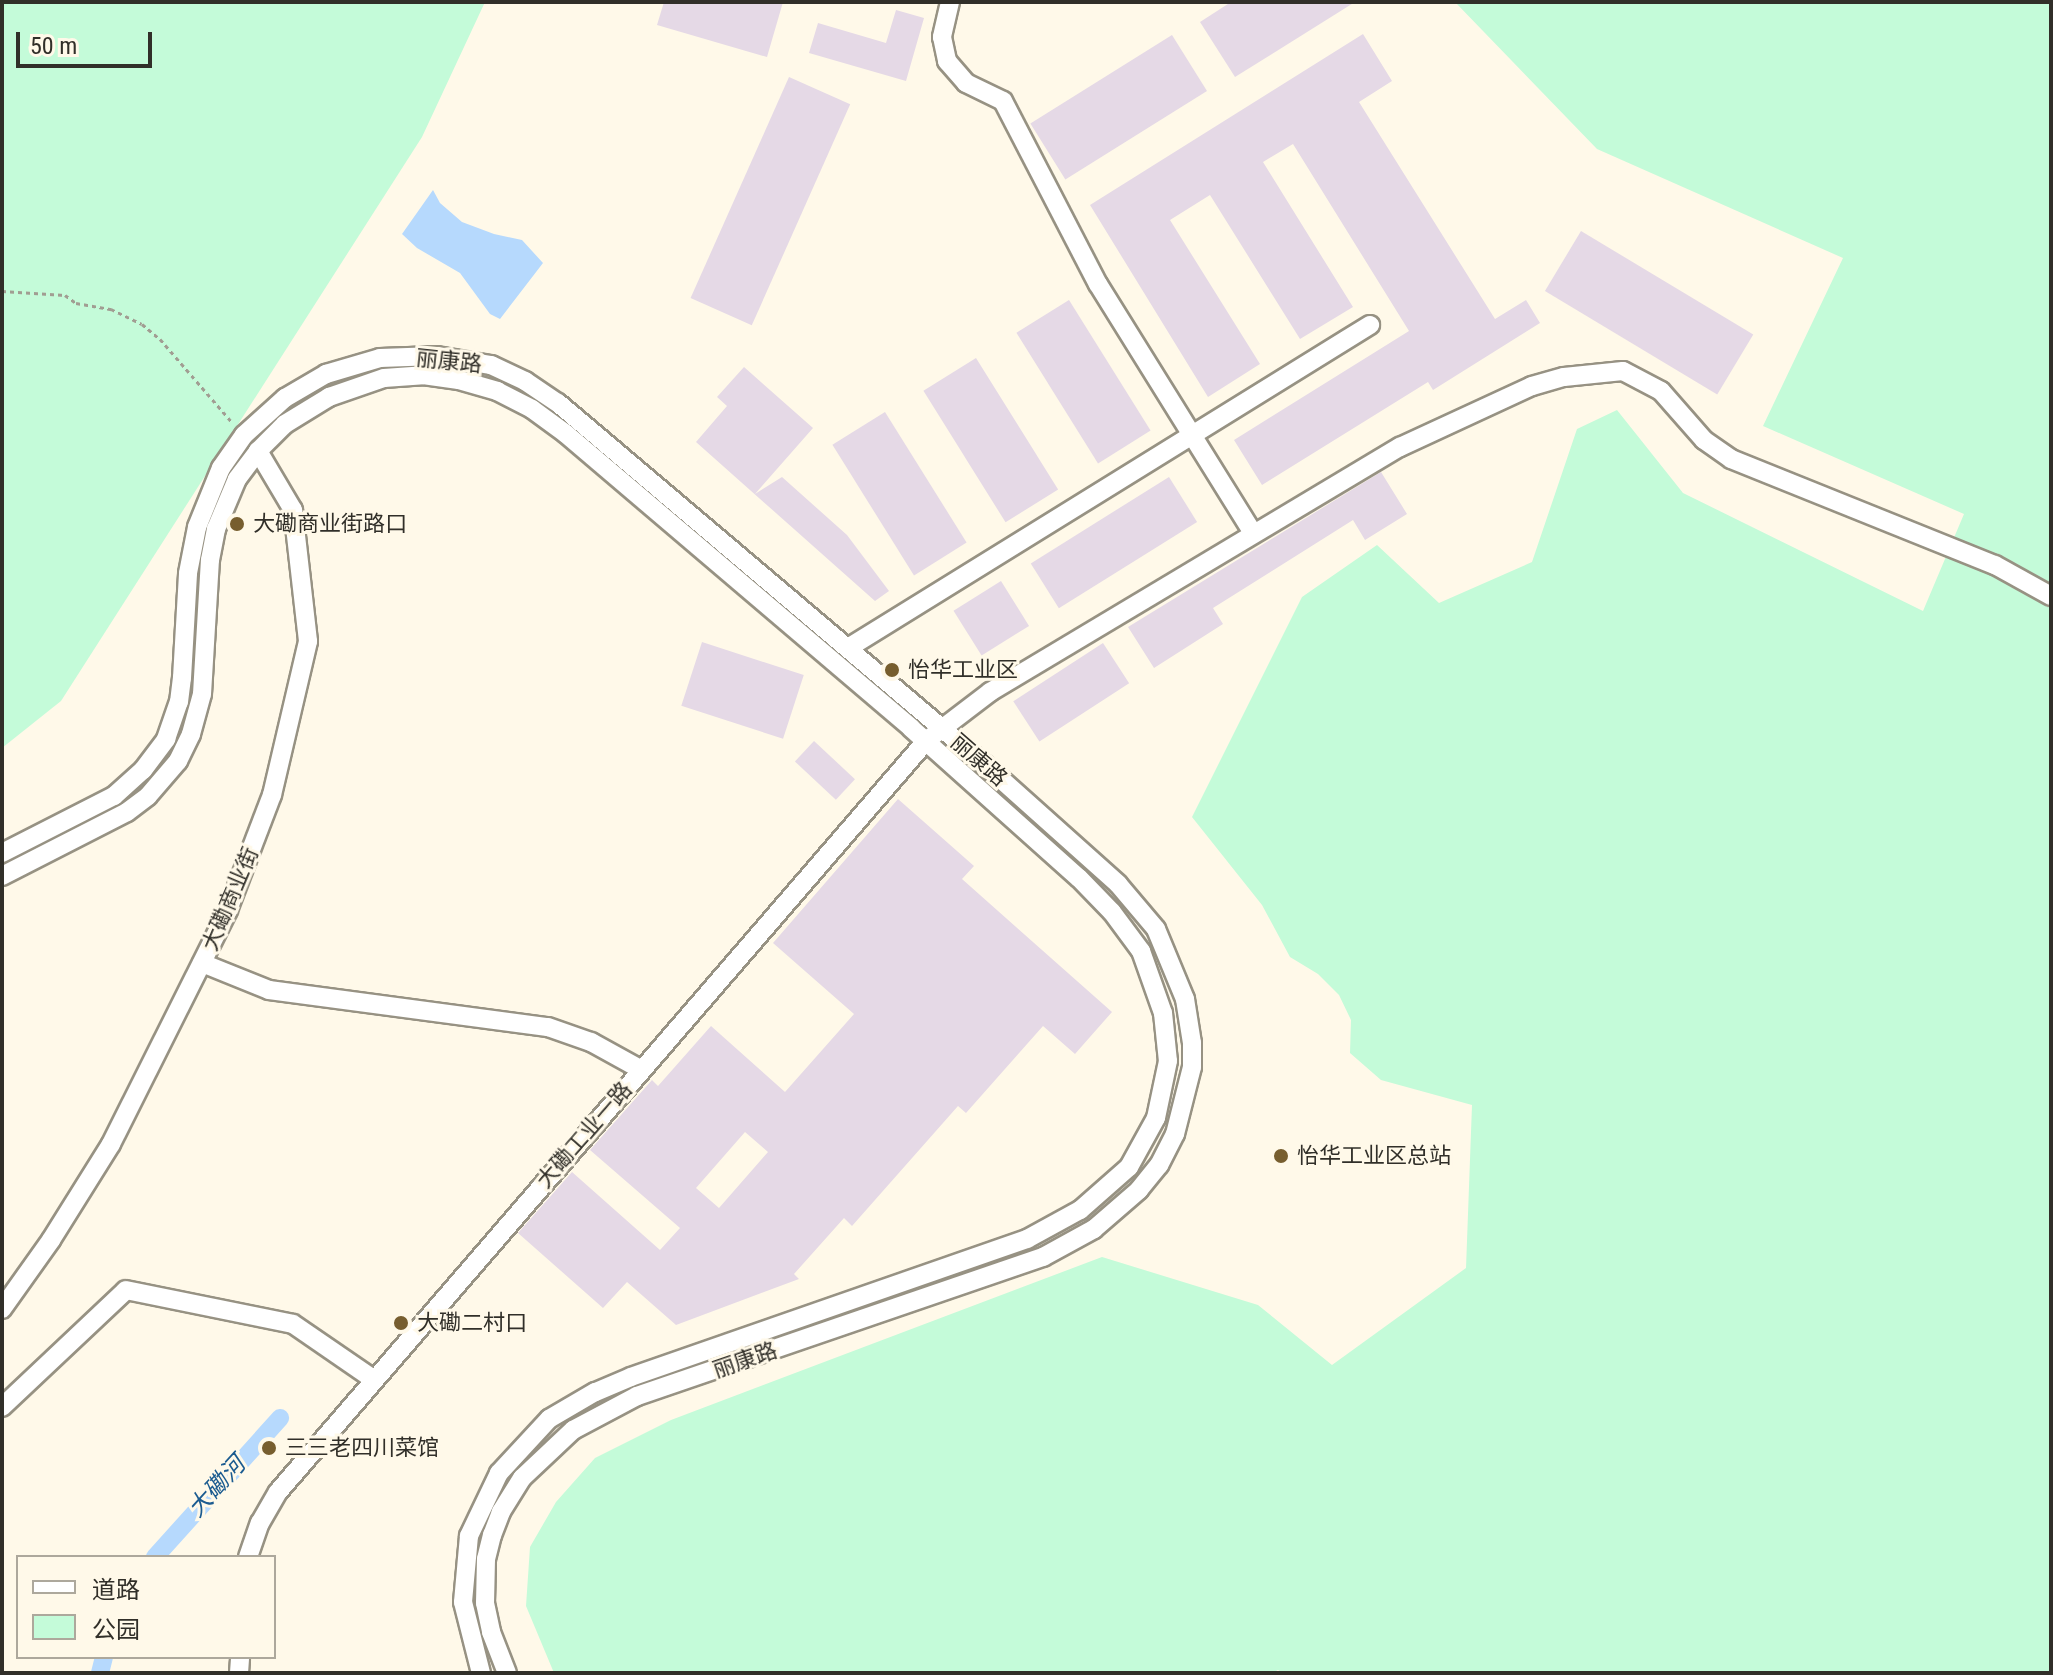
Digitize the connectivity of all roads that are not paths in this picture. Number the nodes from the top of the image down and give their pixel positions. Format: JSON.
{"nodes":[{"id":1,"x":950,"y":2,"type":"edge"},
{"id":2,"x":1370,"y":325,"type":"dead end"},
{"id":3,"x":1192,"y":435,"type":"junction"},
{"id":4,"x":258,"y":451,"type":"junction"},
{"id":5,"x":1253,"y":533,"type":"junction"},
{"id":6,"x":2051,"y":596,"type":"edge"},
{"id":7,"x":848,"y":648,"type":"junction"},
{"id":8,"x":942,"y":727,"type":"junction"},
{"id":9,"x":926,"y":741,"type":"junction"},
{"id":10,"x":2,"y":853,"type":"edge"},
{"id":11,"x":2,"y":876,"type":"edge"},
{"id":12,"x":202,"y":963,"type":"junction"},
{"id":13,"x":640,"y":1069,"type":"junction"},
{"id":14,"x":2,"y":1309,"type":"edge"},
{"id":15,"x":373,"y":1379,"type":"junction"},
{"id":16,"x":2,"y":1407,"type":"edge"},
{"id":17,"x":249,"y":1555,"type":"edge"},
{"id":18,"x":481,"y":1673,"type":"edge"},
{"id":19,"x":507,"y":1673,"type":"edge"}],
"edges":[{"from":1,"to":3,"type":"street"},
{"from":2,"to":3,"type":"street"},
{"from":3,"to":5,"type":"street"},
{"from":3,"to":7,"type":"street"},
{"from":4,"to":9,"type":"street","name":"丽康路"},
{"from":4,"to":11,"type":"street","name":"丽康路"},
{"from":4,"to":12,"type":"street","name":"大磡商业街"},
{"from":5,"to":6,"type":"street","name":"大磡工业一路"},
{"from":5,"to":8,"type":"street","name":"大磡工业一路"},
{"from":7,"to":8,"type":"street","name":"丽康路"},
{"from":7,"to":10,"type":"street","name":"丽康路"},
{"from":8,"to":9,"type":"street","name":"大磡工业一路"},
{"from":8,"to":19,"type":"street","name":"丽康路"},
{"from":9,"to":13,"type":"street","name":"大磡工业一路"},
{"from":9,"to":18,"type":"street","name":"丽康路"},
{"from":12,"to":13,"type":"street"},
{"from":12,"to":14,"type":"street","name":"大磡商业街"},
{"from":13,"to":15,"type":"street","name":"大磡工业一路"},
{"from":15,"to":16,"type":"street"},
{"from":15,"to":17,"type":"street","name":"大磡工业一路"}]}
